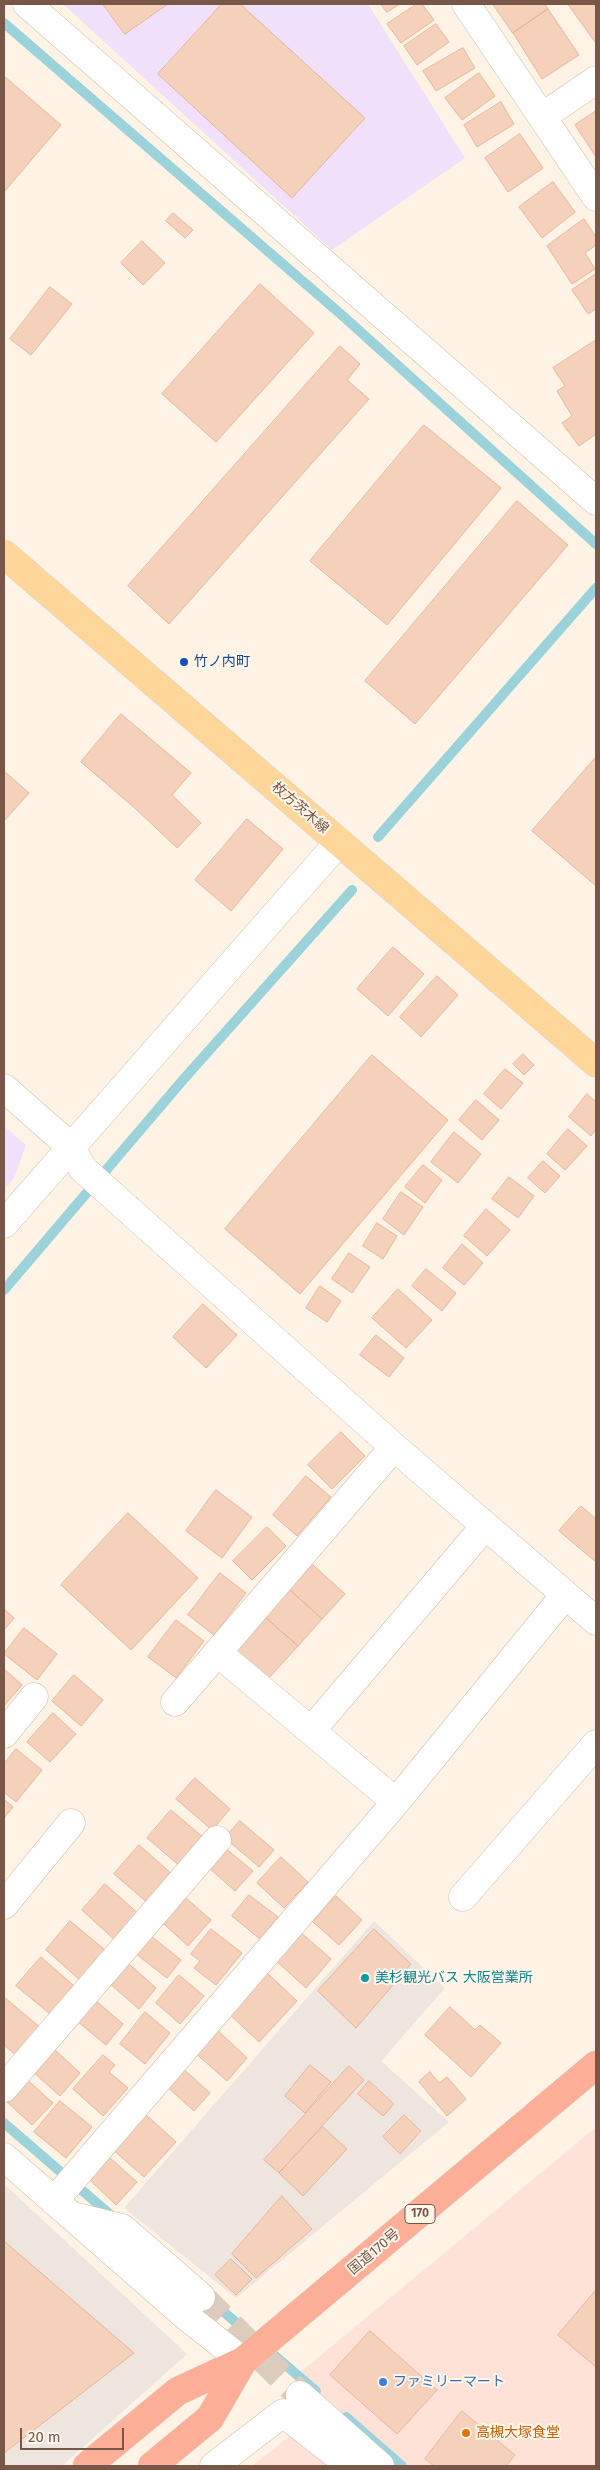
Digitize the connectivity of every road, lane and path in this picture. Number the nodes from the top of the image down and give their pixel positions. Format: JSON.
{"nodes":[{"id":1,"x":27,"y":4,"type":"edge"},
{"id":2,"x":466,"y":4,"type":"edge"},
{"id":3,"x":596,"y":80,"type":"edge"},
{"id":4,"x":542,"y":117,"type":"junction"},
{"id":5,"x":596,"y":196,"type":"edge"},
{"id":6,"x":596,"y":501,"type":"edge"},
{"id":7,"x":4,"y":554,"type":"edge"},
{"id":8,"x":339,"y":842,"type":"junction"},
{"id":9,"x":596,"y":1063,"type":"edge"},
{"id":10,"x":4,"y":1088,"type":"edge"},
{"id":11,"x":70,"y":1146,"type":"junction"},
{"id":12,"x":4,"y":1224,"type":"edge"},
{"id":13,"x":394,"y":1447,"type":"junction"},
{"id":14,"x":485,"y":1526,"type":"junction"},
{"id":15,"x":565,"y":1595,"type":"junction"},
{"id":16,"x":596,"y":1622,"type":"edge"},
{"id":17,"x":218,"y":1653,"type":"junction"},
{"id":18,"x":34,"y":1697,"type":"dead end"},
{"id":19,"x":176,"y":1702,"type":"dead end"},
{"id":20,"x":312,"y":1731,"type":"junction"},
{"id":21,"x":4,"y":1734,"type":"edge"},
{"id":22,"x":596,"y":1744,"type":"edge"},
{"id":23,"x":396,"y":1802,"type":"junction"},
{"id":24,"x":71,"y":1823,"type":"dead end"},
{"id":25,"x":217,"y":1840,"type":"dead end"},
{"id":26,"x":463,"y":1897,"type":"dead end"},
{"id":27,"x":4,"y":1904,"type":"edge"},
{"id":28,"x":596,"y":2065,"type":"edge"},
{"id":29,"x":4,"y":2088,"type":"edge"},
{"id":30,"x":4,"y":2157,"type":"edge"},
{"id":31,"x":63,"y":2208,"type":"junction"},
{"id":32,"x":201,"y":2297,"type":"tunnel mouth"},
{"id":33,"x":243,"y":2361,"type":"junction"},
{"id":34,"x":300,"y":2396,"type":"tunnel mouth"},
{"id":35,"x":88,"y":2466,"type":"edge"},
{"id":36,"x":152,"y":2466,"type":"edge"},
{"id":37,"x":214,"y":2466,"type":"edge"},
{"id":38,"x":351,"y":2466,"type":"edge"},
{"id":39,"x":380,"y":2466,"type":"edge"}],
"edges":[{"from":1,"to":6,"type":"street"},
{"from":2,"to":4,"type":"street"},
{"from":3,"to":4,"type":"street"},
{"from":4,"to":5,"type":"street"},
{"from":7,"to":8,"type":"main road","name":"枚方茨木線"},
{"from":8,"to":9,"type":"main road","name":"枚方茨木線"},
{"from":8,"to":11,"type":"street"},
{"from":10,"to":11,"type":"street"},
{"from":11,"to":12,"type":"street"},
{"from":11,"to":13,"type":"street"},
{"from":13,"to":14,"type":"street"},
{"from":13,"to":17,"type":"street"},
{"from":14,"to":15,"type":"street"},
{"from":14,"to":20,"type":"street"},
{"from":15,"to":16,"type":"street"},
{"from":15,"to":23,"type":"street"},
{"from":17,"to":19,"type":"street"},
{"from":17,"to":20,"type":"street"},
{"from":18,"to":21,"type":"street"},
{"from":20,"to":23,"type":"street"},
{"from":22,"to":26,"type":"street"},
{"from":23,"to":31,"type":"street"},
{"from":24,"to":27,"type":"street"},
{"from":25,"to":29,"type":"street"},
{"from":28,"to":33,"type":"highway","name":"国道170号","number":"170"},
{"from":30,"to":31,"type":"street"},
{"from":31,"to":32,"type":"street"},
{"from":31,"to":33,"type":"street"},
{"from":33,"to":35,"type":"highway","name":"国道170号","number":"170"},
{"from":33,"to":36,"type":"highway","name":"国道170号","number":"170"},
{"from":34,"to":39,"type":"street"},
{"from":37,"to":38,"type":"street"}]}
